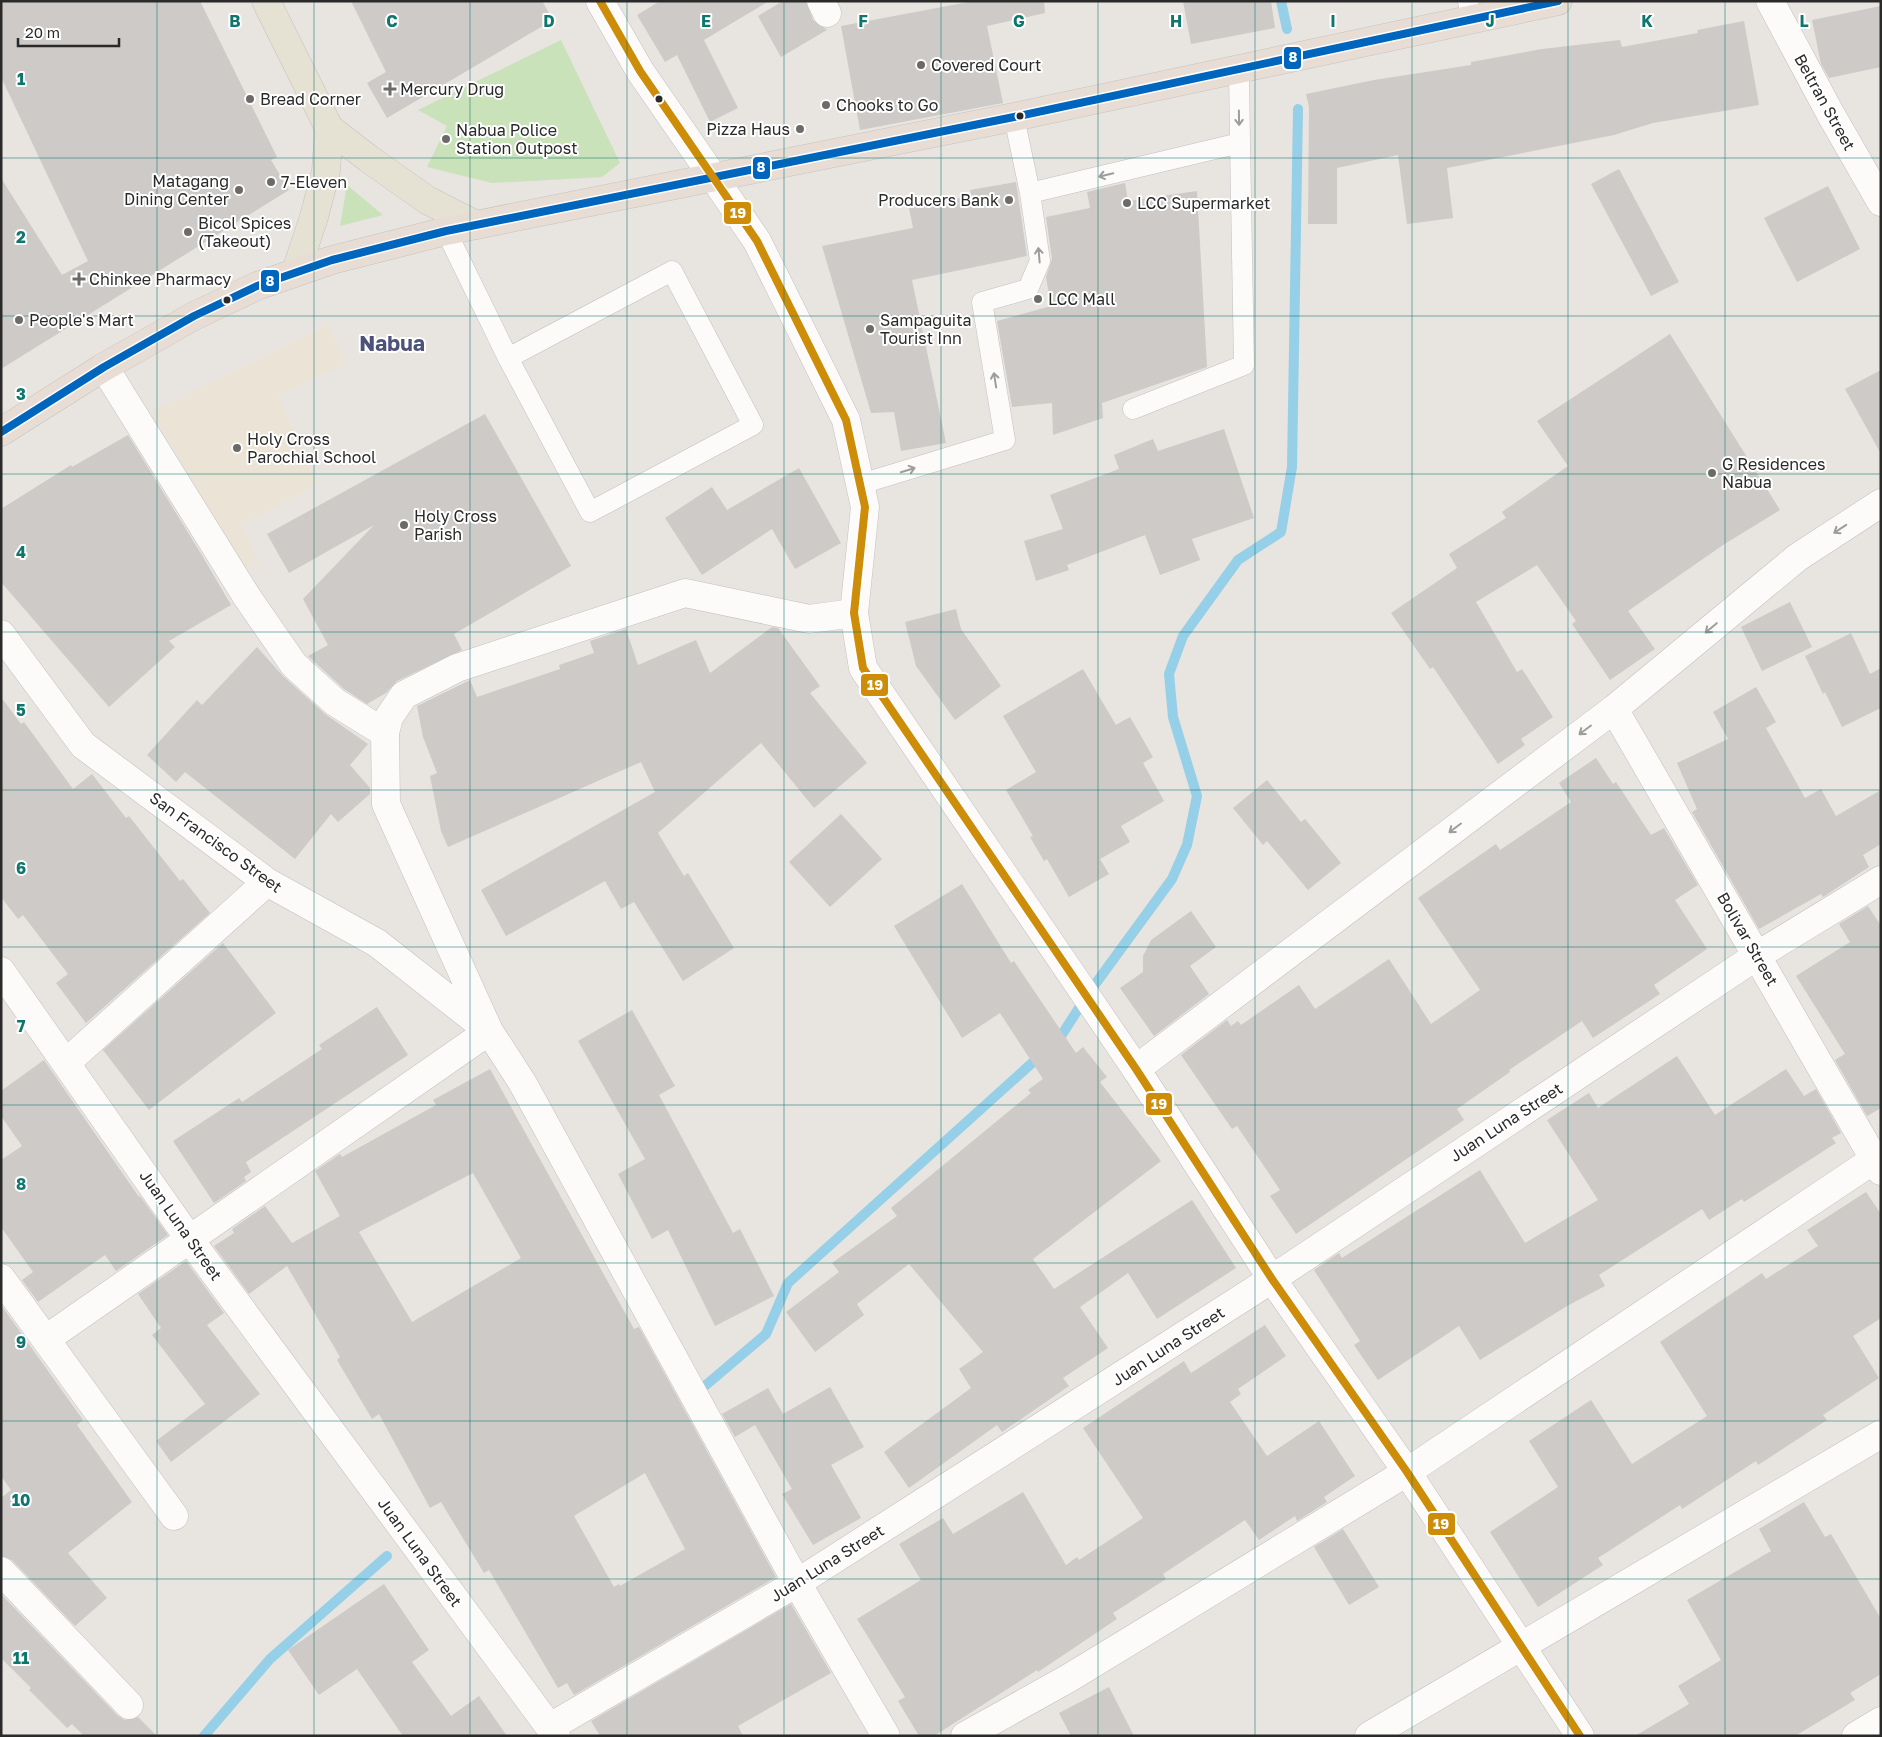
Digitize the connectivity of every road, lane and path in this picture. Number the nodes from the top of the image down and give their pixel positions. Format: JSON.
{"nodes":[{"id":1,"x":266,"y":1,"type":"edge"},
{"id":2,"x":600,"y":1,"type":"edge"},
{"id":3,"x":1558,"y":1,"type":"edge"},
{"id":4,"x":1770,"y":1,"type":"edge"},
{"id":5,"x":1470,"y":10,"type":"edge"},
{"id":6,"x":1239,"y":70,"type":"junction"},
{"id":7,"x":1014,"y":117,"type":"junction"},
{"id":8,"x":329,"y":128,"type":"junction"},
{"id":9,"x":1240,"y":143,"type":"junction"},
{"id":10,"x":714,"y":178,"type":"junction"},
{"id":11,"x":1030,"y":193,"type":"junction"},
{"id":12,"x":1881,"y":202,"type":"edge"},
{"id":13,"x":476,"y":225,"type":"junction"},
{"id":14,"x":446,"y":231,"type":"junction"},
{"id":15,"x":296,"y":271,"type":"junction"},
{"id":16,"x":508,"y":358,"type":"junction"},
{"id":17,"x":104,"y":366,"type":"junction"},
{"id":18,"x":1133,"y":408,"type":"dead end"},
{"id":19,"x":1,"y":432,"type":"edge"},
{"id":20,"x":861,"y":484,"type":"junction"},
{"id":21,"x":1881,"y":503,"type":"edge"},
{"id":22,"x":854,"y":613,"type":"junction"},
{"id":23,"x":1,"y":634,"type":"edge"},
{"id":24,"x":1614,"y":708,"type":"junction"},
{"id":25,"x":385,"y":733,"type":"junction"},
{"id":26,"x":1881,"y":880,"type":"edge"},
{"id":27,"x":267,"y":882,"type":"junction"},
{"id":28,"x":1758,"y":955,"type":"junction"},
{"id":29,"x":1,"y":971,"type":"edge"},
{"id":30,"x":489,"y":1031,"type":"junction"},
{"id":31,"x":67,"y":1062,"type":"junction"},
{"id":32,"x":1136,"y":1069,"type":"junction"},
{"id":33,"x":1879,"y":1162,"type":"edge"},
{"id":34,"x":190,"y":1240,"type":"junction"},
{"id":35,"x":1,"y":1278,"type":"edge"},
{"id":36,"x":1272,"y":1279,"type":"junction"},
{"id":37,"x":46,"y":1339,"type":"junction"},
{"id":38,"x":1881,"y":1434,"type":"edge"},
{"id":39,"x":1407,"y":1472,"type":"junction"},
{"id":40,"x":174,"y":1516,"type":"dead end"},
{"id":41,"x":1,"y":1571,"type":"edge"},
{"id":42,"x":797,"y":1583,"type":"junction"},
{"id":43,"x":1522,"y":1645,"type":"junction"},
{"id":44,"x":129,"y":1705,"type":"dead end"},
{"id":45,"x":1881,"y":1721,"type":"edge"},
{"id":46,"x":553,"y":1732,"type":"edge"},
{"id":47,"x":886,"y":1736,"type":"edge"},
{"id":48,"x":965,"y":1736,"type":"edge"},
{"id":49,"x":1369,"y":1736,"type":"edge"},
{"id":50,"x":1580,"y":1736,"type":"edge"},
{"id":51,"x":1856,"y":1736,"type":"edge"}],
"edges":[{"from":1,"to":8,"type":"main road"},
{"from":2,"to":10,"type":"street"},
{"from":3,"to":5,"type":"highway"},
{"from":4,"to":12,"type":"street","name":"Beltran Street"},
{"from":5,"to":6,"type":"highway"},
{"from":6,"to":7,"type":"highway"},
{"from":6,"to":9,"type":"lane","one_way":true},
{"from":7,"to":10,"type":"highway"},
{"from":7,"to":11,"type":"lane"},
{"from":8,"to":13,"type":"main road"},
{"from":8,"to":15,"type":"main road"},
{"from":9,"to":11,"type":"lane","one_way":true},
{"from":9,"to":18,"type":"lane"},
{"from":10,"to":13,"type":"highway"},
{"from":10,"to":20,"type":"street"},
{"from":20,"to":11,"type":"lane","one_way":true},
{"from":13,"to":14,"type":"highway"},
{"from":14,"to":15,"type":"highway"},
{"from":14,"to":16,"type":"lane"},
{"from":15,"to":17,"type":"highway"},
{"from":16,"to":16,"type":"lane"},
{"from":17,"to":19,"type":"highway"},
{"from":17,"to":25,"type":"street"},
{"from":20,"to":22,"type":"street"},
{"from":21,"to":24,"type":"street","one_way":true},
{"from":22,"to":25,"type":"street"},
{"from":22,"to":32,"type":"street"},
{"from":23,"to":27,"type":"street","name":"San Francisco Street"},
{"from":24,"to":28,"type":"street","name":"Bolivar Street"},
{"from":24,"to":32,"type":"street","one_way":true},
{"from":25,"to":30,"type":"street"},
{"from":26,"to":28,"type":"street","name":"Juan Luna Street"},
{"from":27,"to":30,"type":"street","name":"San Francisco Street"},
{"from":27,"to":31,"type":"street"},
{"from":28,"to":33,"type":"street","name":"Bolivar Street"},
{"from":28,"to":36,"type":"street","name":"Juan Luna Street"},
{"from":29,"to":31,"type":"street","name":"Juan Luna Street"},
{"from":30,"to":34,"type":"street"},
{"from":30,"to":42,"type":"street"},
{"from":31,"to":34,"type":"street","name":"Juan Luna Street"},
{"from":32,"to":36,"type":"street"},
{"from":33,"to":39,"type":"street"},
{"from":34,"to":37,"type":"street"},
{"from":34,"to":46,"type":"street","name":"Juan Luna Street"},
{"from":35,"to":37,"type":"street"},
{"from":36,"to":39,"type":"street"},
{"from":36,"to":42,"type":"street","name":"Juan Luna Street"},
{"from":37,"to":40,"type":"street"},
{"from":38,"to":43,"type":"street"},
{"from":39,"to":43,"type":"street"},
{"from":39,"to":48,"type":"street"},
{"from":41,"to":44,"type":"street"},
{"from":42,"to":46,"type":"street","name":"Juan Luna Street"},
{"from":42,"to":47,"type":"street"},
{"from":43,"to":49,"type":"street"},
{"from":43,"to":50,"type":"street"},
{"from":45,"to":51,"type":"street"}]}
